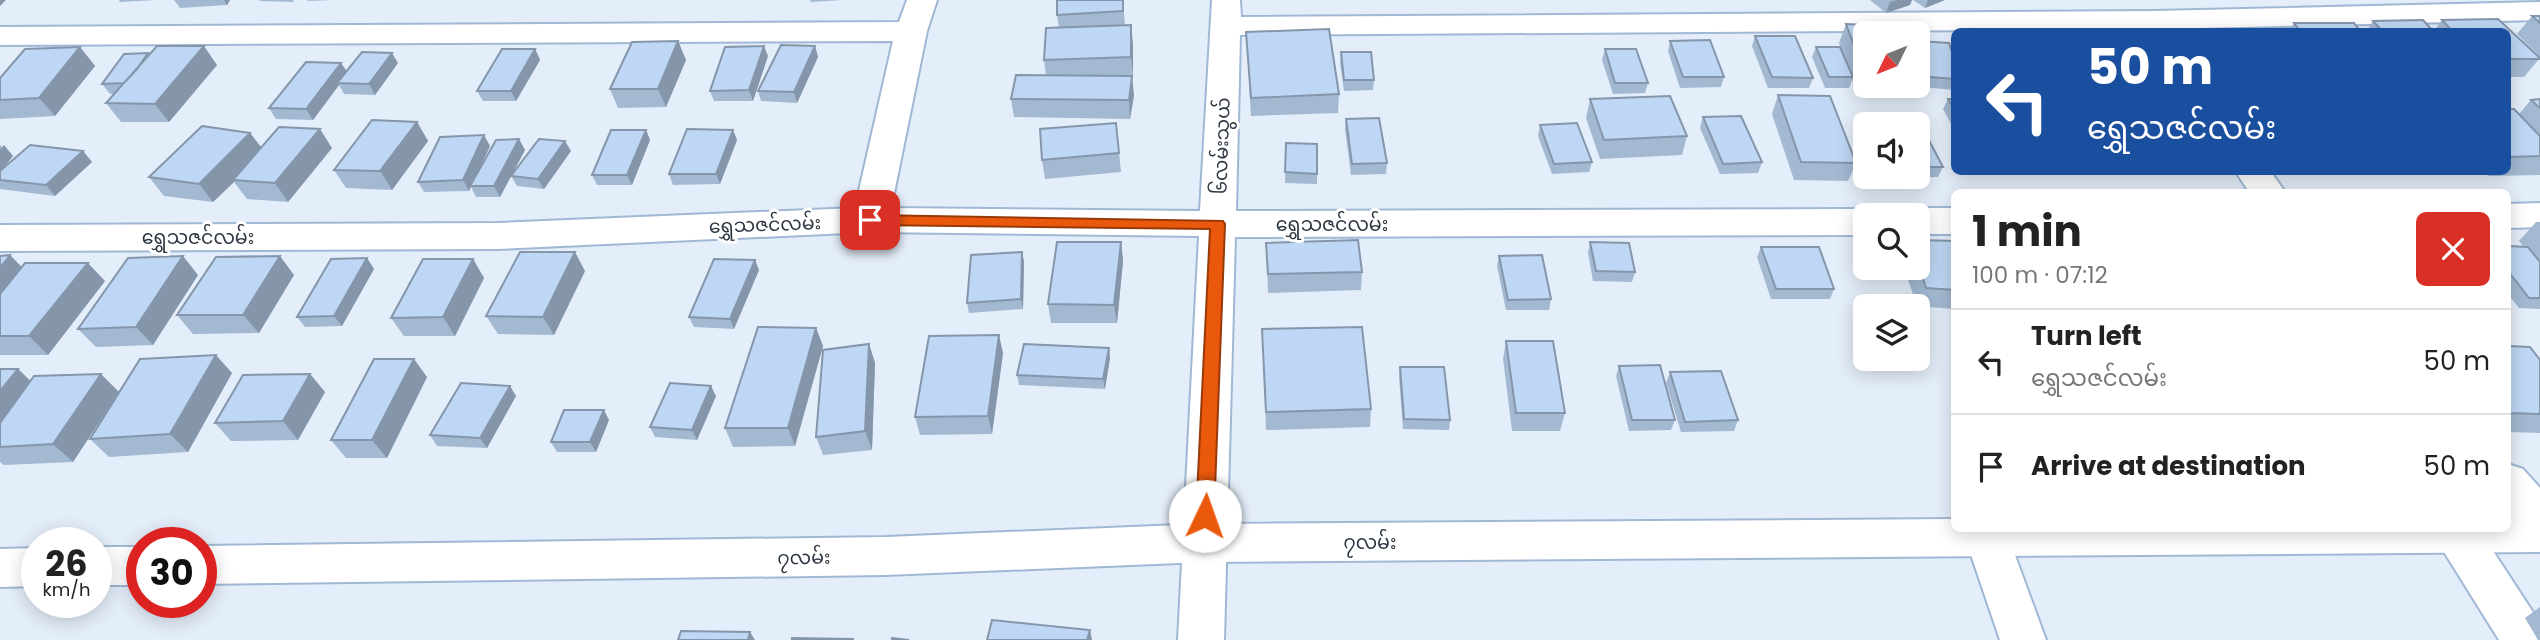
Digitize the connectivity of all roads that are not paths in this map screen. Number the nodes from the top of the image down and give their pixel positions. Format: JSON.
{"nodes":[{"id":1,"x":922,"y":0,"type":"edge"},
{"id":2,"x":2185,"y":0,"type":"edge"},
{"id":3,"x":2540,"y":10,"type":"edge"},
{"id":4,"x":1226,"y":13,"type":"edge"},
{"id":5,"x":2227,"y":19,"type":"junction"},
{"id":6,"x":2157,"y":26,"type":"edge"},
{"id":7,"x":911,"y":31,"type":"junction"},
{"id":8,"x":0,"y":36,"type":"edge"},
{"id":9,"x":2540,"y":215,"type":"edge"},
{"id":10,"x":2511,"y":216,"type":"edge"},
{"id":11,"x":870,"y":220,"type":"junction"},
{"id":12,"x":1930,"y":221,"type":"edge"},
{"id":13,"x":1951,"y":221,"type":"edge"},
{"id":14,"x":1853,"y":222,"type":"edge"},
{"id":15,"x":1218,"y":224,"type":"junction"},
{"id":16,"x":0,"y":238,"type":"edge"},
{"id":17,"x":2511,"y":485,"type":"edge"},
{"id":18,"x":2540,"y":519,"type":"edge"},
{"id":19,"x":2540,"y":533,"type":"edge"},
{"id":20,"x":2457,"y":534,"type":"junction"},
{"id":21,"x":1987,"y":537,"type":"junction"},
{"id":22,"x":1204,"y":543,"type":"junction"},
{"id":23,"x":217,"y":565,"type":"edge"},
{"id":24,"x":21,"y":567,"type":"edge"},
{"id":25,"x":0,"y":568,"type":"edge"},
{"id":26,"x":1201,"y":640,"type":"edge"},
{"id":27,"x":2024,"y":640,"type":"edge"},
{"id":28,"x":2525,"y":640,"type":"edge"}],
"edges":[{"from":1,"to":7,"type":"street"},
{"from":2,"to":5,"type":"street"},
{"from":3,"to":5,"type":"street"},
{"from":4,"to":6,"type":"street"},
{"from":4,"to":15,"type":"street","name":"၆လမ်းသွယ်"},
{"from":5,"to":6,"type":"street"},
{"from":7,"to":8,"type":"street"},
{"from":7,"to":11,"type":"street"},
{"from":9,"to":10,"type":"street"},
{"from":11,"to":15,"type":"street","name":"ရွှေသဇင်လမ်း"},
{"from":11,"to":16,"type":"street","name":"ရွှေသဇင်လမ်း"},
{"from":12,"to":13,"type":"street"},
{"from":14,"to":15,"type":"street","name":"ရွှေသဇင်လမ်း"},
{"from":15,"to":22,"type":"street","name":"၆လမ်းသွယ်"},
{"from":17,"to":18,"type":"street"},
{"from":19,"to":20,"type":"street","name":"၇လမ်း"},
{"from":20,"to":21,"type":"street","name":"၇လမ်း"},
{"from":20,"to":28,"type":"street"},
{"from":21,"to":22,"type":"street","name":"၇လမ်း"},
{"from":21,"to":27,"type":"street"},
{"from":22,"to":23,"type":"street","name":"၇လမ်း"},
{"from":22,"to":26,"type":"street","name":"၆လမ်းသွယ်"},
{"from":24,"to":25,"type":"street"}]}
